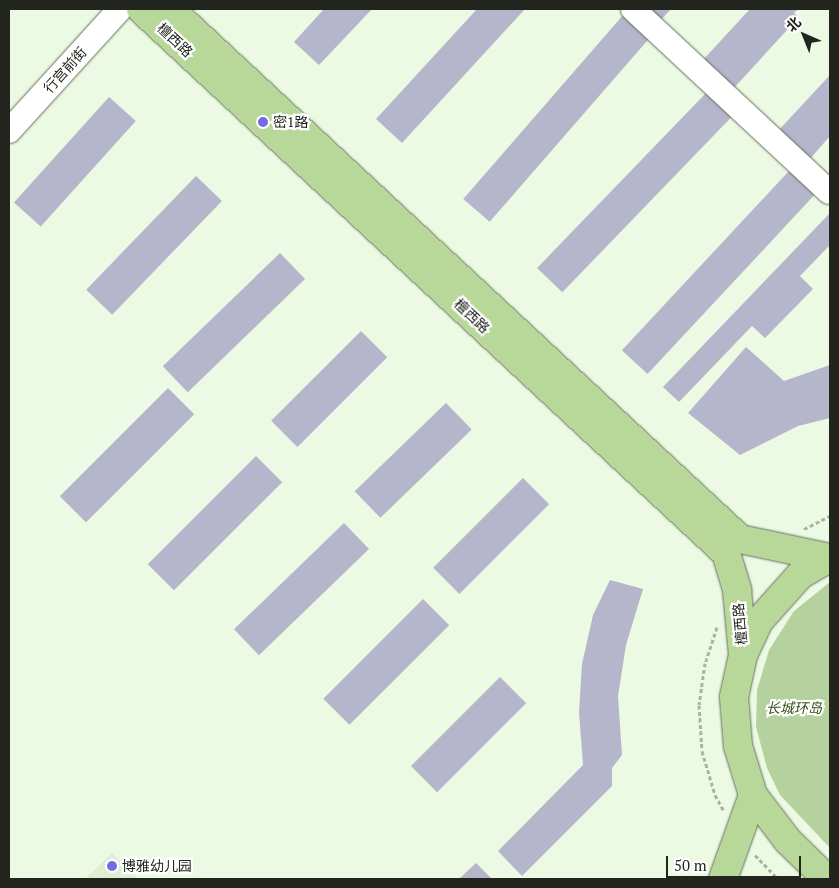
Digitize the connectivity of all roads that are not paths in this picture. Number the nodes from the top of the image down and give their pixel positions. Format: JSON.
{"nodes":[{"id":1,"x":120,"y":9,"type":"edge"},
{"id":2,"x":141,"y":9,"type":"edge"},
{"id":3,"x":170,"y":9,"type":"edge"},
{"id":4,"x":634,"y":9,"type":"edge"},
{"id":5,"x":9,"y":131,"type":"edge"},
{"id":6,"x":829,"y":192,"type":"edge"},
{"id":7,"x":830,"y":558,"type":"edge"},
{"id":8,"x":743,"y":655,"type":"junction"},
{"id":9,"x":753,"y":795,"type":"junction"},
{"id":10,"x":723,"y":879,"type":"edge"},
{"id":11,"x":827,"y":879,"type":"edge"}],
"edges":[{"from":1,"to":5,"type":"street","name":"行宫前街"},
{"from":2,"to":8,"type":"main road","name":"檀西路"},
{"from":3,"to":7,"type":"main road","name":"檀西路"},
{"from":4,"to":6,"type":"street"},
{"from":7,"to":8,"type":"main road"},
{"from":8,"to":9,"type":"main road"},
{"from":9,"to":10,"type":"main road"},
{"from":9,"to":11,"type":"main road"}]}
